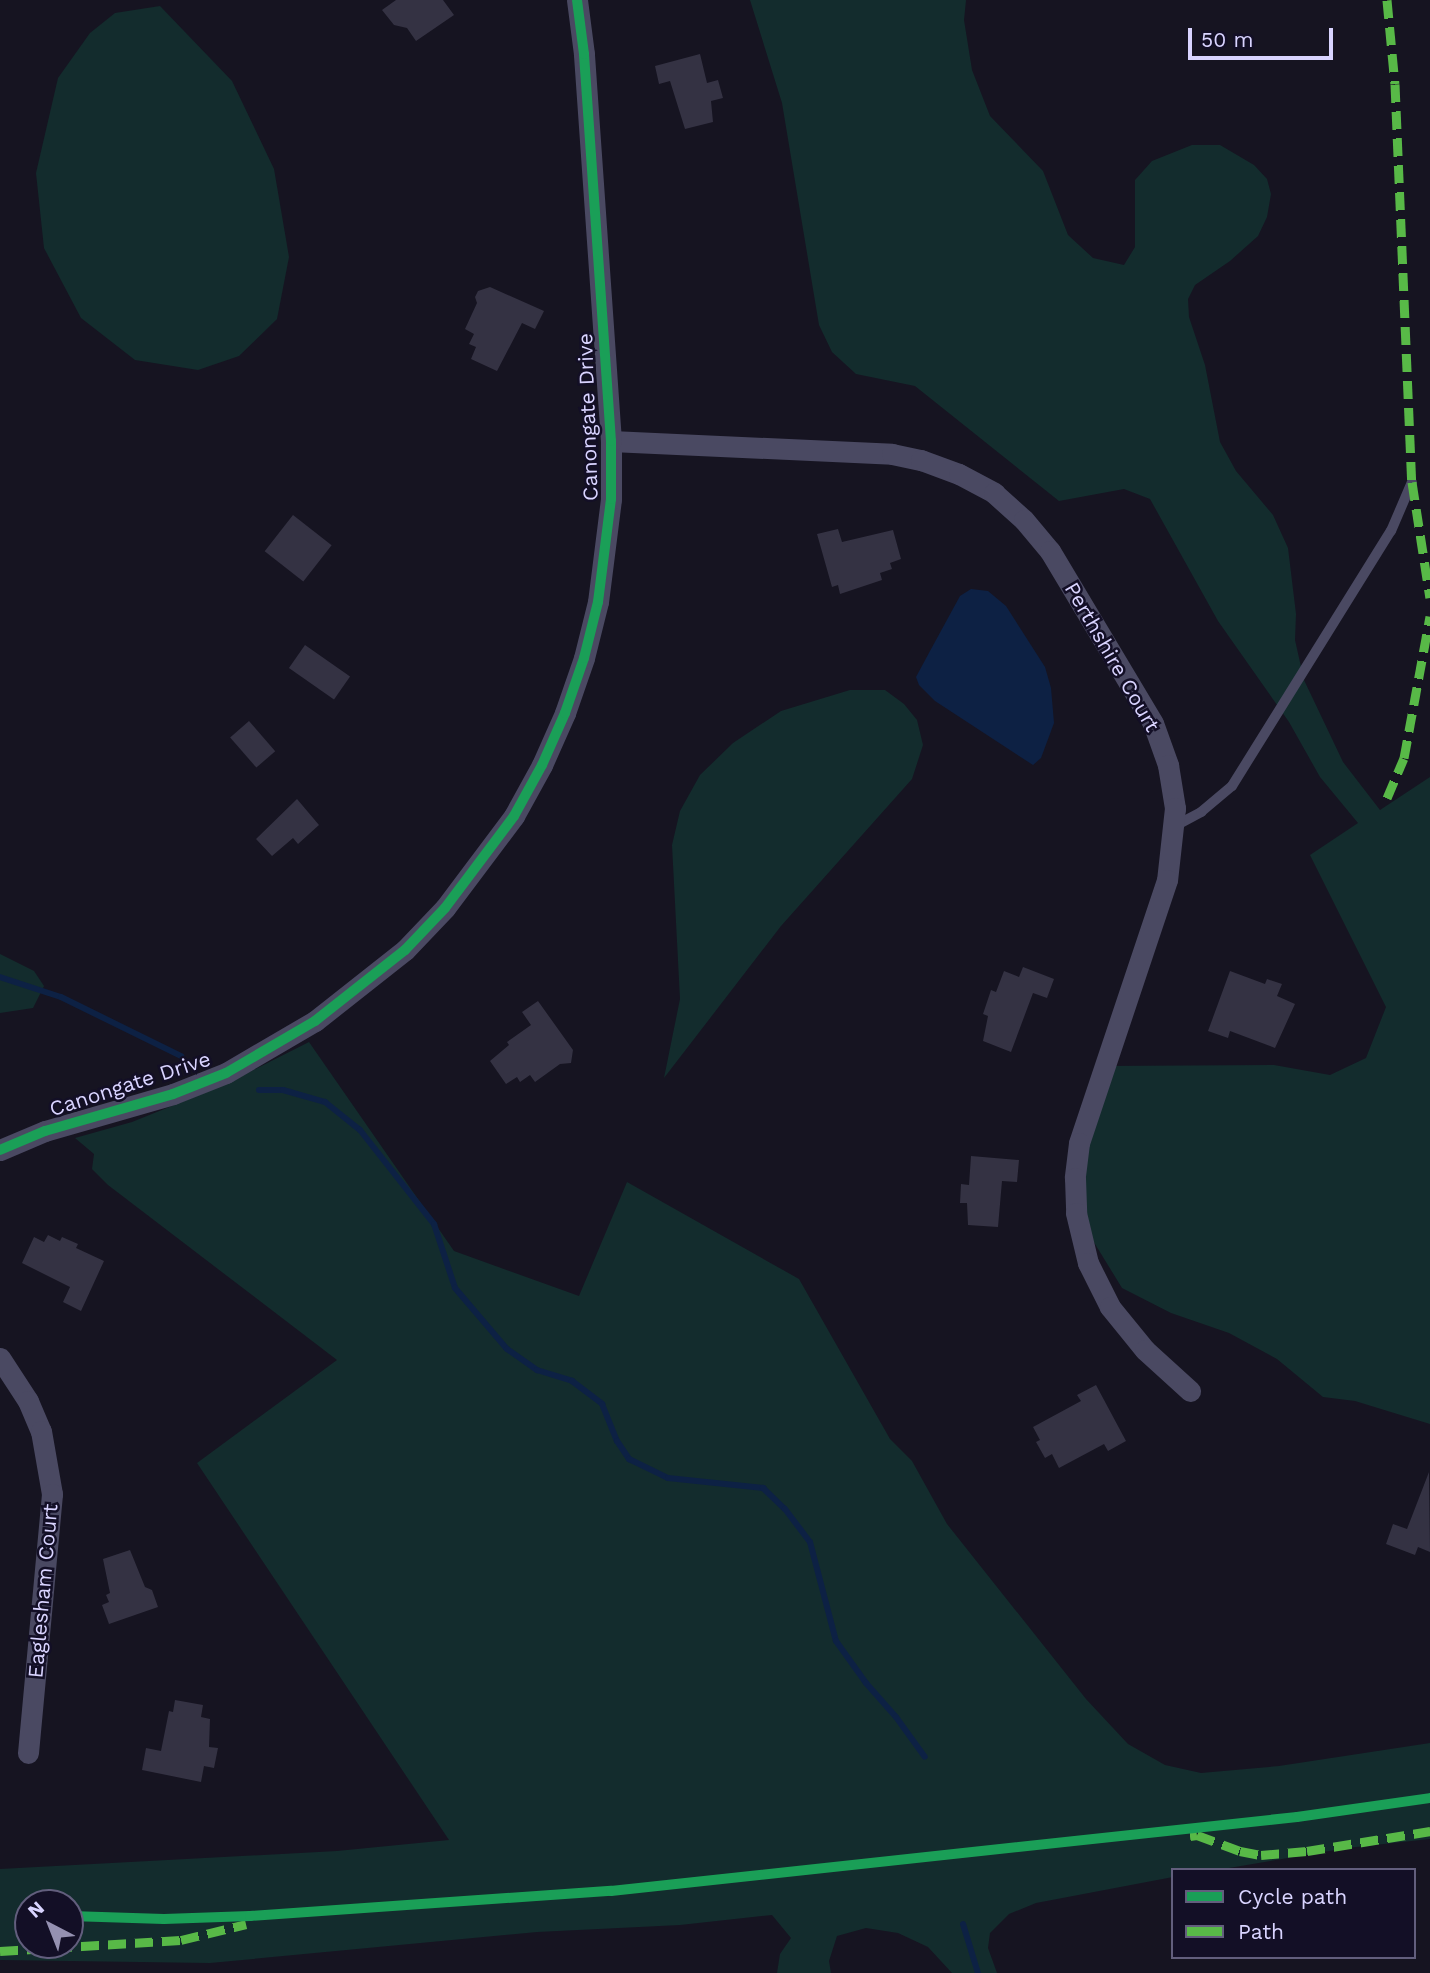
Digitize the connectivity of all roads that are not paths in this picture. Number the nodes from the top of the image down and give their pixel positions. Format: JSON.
{"nodes":[{"id":1,"x":577,"y":0,"type":"edge"},
{"id":2,"x":611,"y":441,"type":"junction"},
{"id":3,"x":1412,"y":482,"type":"dead end"},
{"id":4,"x":1175,"y":826,"type":"junction"},
{"id":5,"x":0,"y":1150,"type":"edge"},
{"id":6,"x":0,"y":1358,"type":"edge"},
{"id":7,"x":1190,"y":1391,"type":"dead end"},
{"id":8,"x":27,"y":1753,"type":"dead end"}],
"edges":[{"from":1,"to":2,"type":"street","name":"Canongate Drive"},
{"from":2,"to":4,"type":"street","name":"Perthshire Court"},
{"from":2,"to":5,"type":"street","name":"Canongate Drive"},
{"from":3,"to":4,"type":"lane"},
{"from":4,"to":7,"type":"street","name":"Perthshire Court"},
{"from":6,"to":8,"type":"street","name":"Eaglesham Court"}]}
